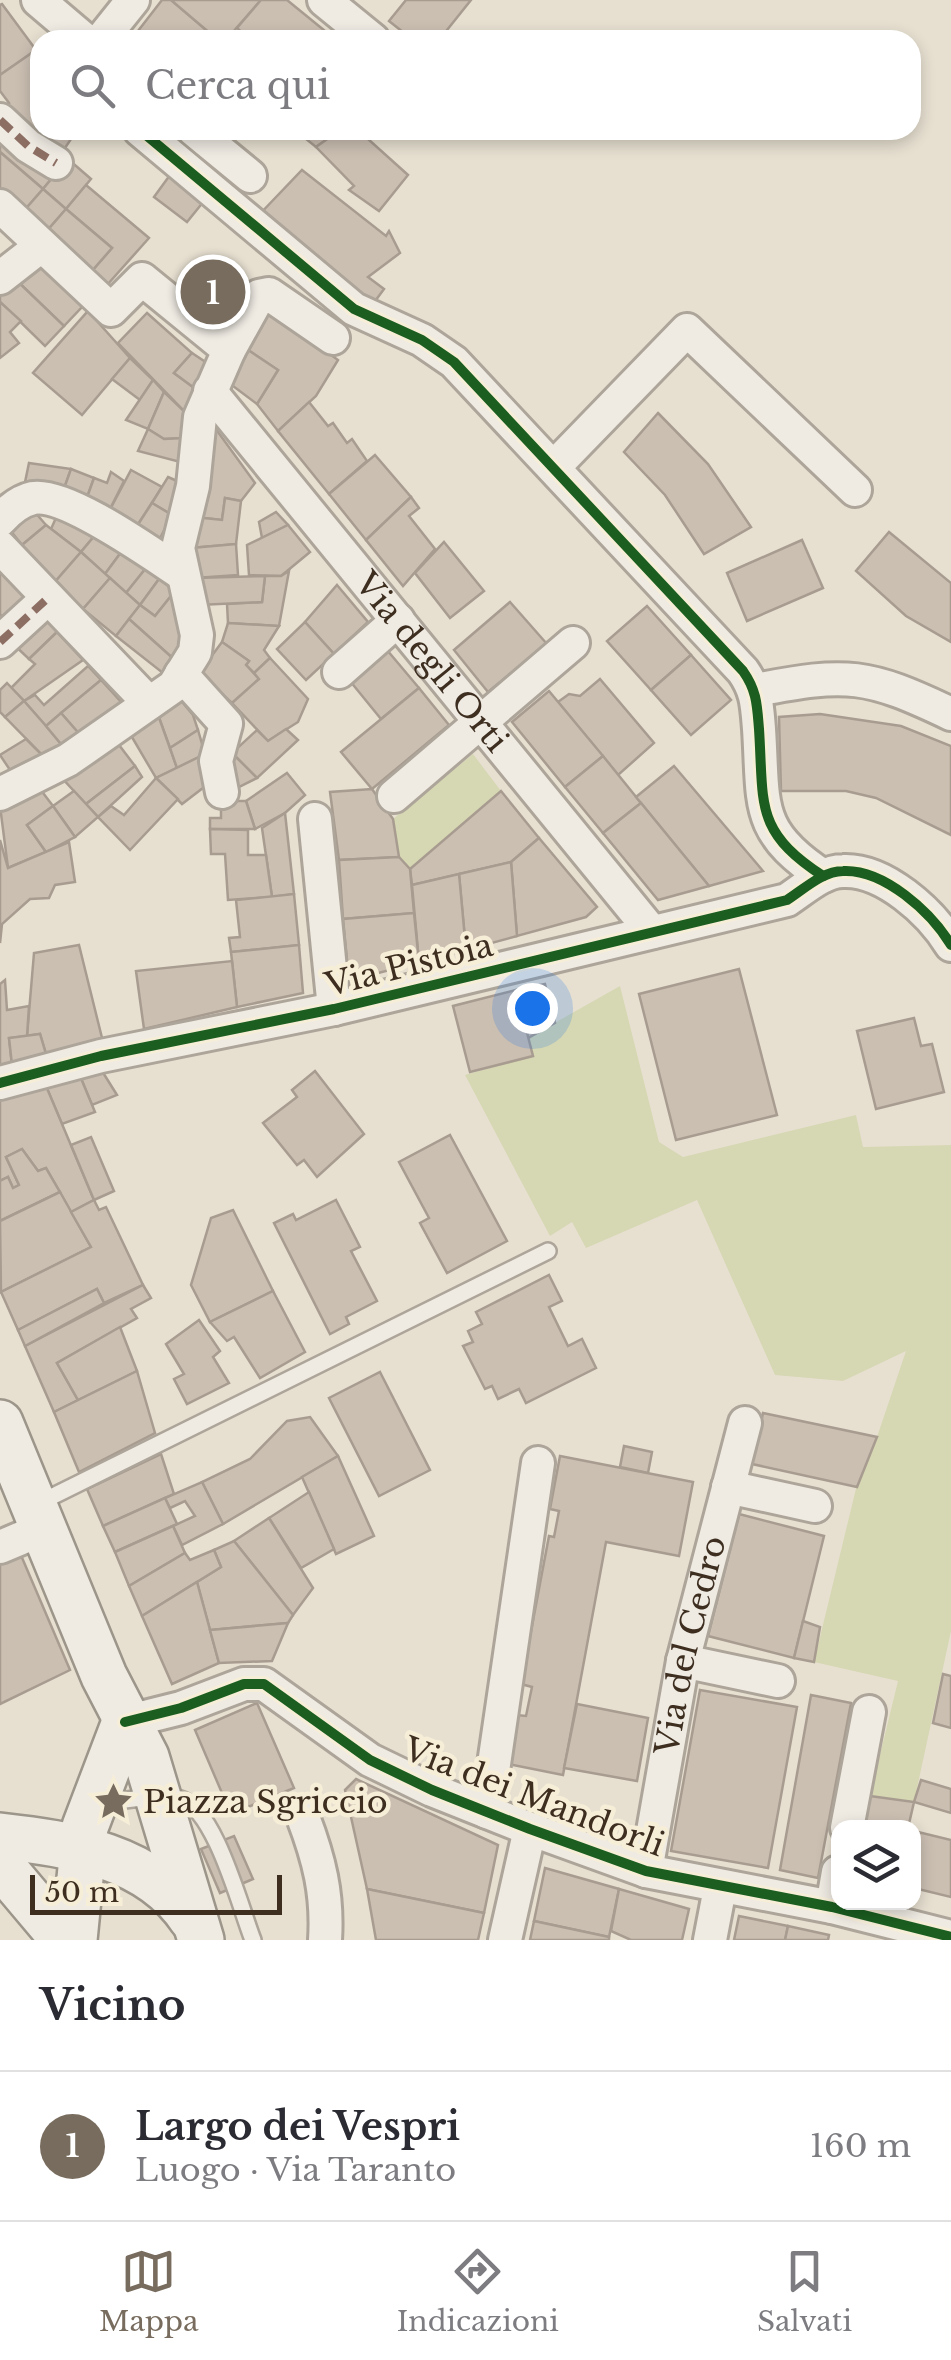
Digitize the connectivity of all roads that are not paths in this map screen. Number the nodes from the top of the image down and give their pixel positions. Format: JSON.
{"nodes":[{"id":1,"x":26,"y":0,"type":"edge"},
{"id":2,"x":38,"y":0,"type":"edge"},
{"id":3,"x":132,"y":0,"type":"edge"},
{"id":4,"x":324,"y":0,"type":"edge"},
{"id":5,"x":41,"y":30,"type":"edge"},
{"id":6,"x":73,"y":30,"type":"edge"},
{"id":7,"x":109,"y":30,"type":"edge"},
{"id":8,"x":361,"y":30,"type":"edge"},
{"id":9,"x":0,"y":120,"type":"edge"},
{"id":10,"x":152,"y":140,"type":"edge"},
{"id":11,"x":206,"y":140,"type":"edge"},
{"id":12,"x":56,"y":164,"type":"dead end"},
{"id":13,"x":250,"y":176,"type":"dead end"},
{"id":14,"x":0,"y":206,"type":"edge"},
{"id":15,"x":41,"y":246,"type":"junction"},
{"id":16,"x":0,"y":278,"type":"edge"},
{"id":17,"x":332,"y":338,"type":"dead end"},
{"id":18,"x":219,"y":372,"type":"junction"},
{"id":19,"x":554,"y":467,"type":"junction"},
{"id":20,"x":855,"y":490,"type":"dead end"},
{"id":21,"x":0,"y":520,"type":"edge"},
{"id":22,"x":0,"y":547,"type":"edge"},
{"id":23,"x":182,"y":573,"type":"junction"},
{"id":24,"x":48,"y":598,"type":"junction"},
{"id":25,"x":398,"y":620,"type":"junction"},
{"id":26,"x":0,"y":642,"type":"edge"},
{"id":27,"x":573,"y":643,"type":"dead end"},
{"id":28,"x":339,"y":672,"type":"dead end"},
{"id":29,"x":181,"y":674,"type":"junction"},
{"id":30,"x":756,"y":690,"type":"junction"},
{"id":31,"x":150,"y":703,"type":"junction"},
{"id":32,"x":951,"y":714,"type":"edge"},
{"id":33,"x":481,"y":722,"type":"junction"},
{"id":34,"x":222,"y":792,"type":"dead end"},
{"id":35,"x":0,"y":794,"type":"edge"},
{"id":36,"x":394,"y":796,"type":"dead end"},
{"id":37,"x":315,"y":818,"type":"dead end"},
{"id":38,"x":823,"y":876,"type":"junction"},
{"id":39,"x":652,"y":932,"type":"junction"},
{"id":40,"x":951,"y":945,"type":"edge"},
{"id":41,"x":334,"y":1009,"type":"junction"},
{"id":42,"x":0,"y":1083,"type":"edge"},
{"id":43,"x":548,"y":1251,"type":"dead end"},
{"id":44,"x":0,"y":1423,"type":"edge"},
{"id":45,"x":744,"y":1423,"type":"dead end"},
{"id":46,"x":538,"y":1464,"type":"dead end"},
{"id":47,"x":728,"y":1487,"type":"junction"},
{"id":48,"x":815,"y":1506,"type":"dead end"},
{"id":49,"x":39,"y":1517,"type":"junction"},
{"id":50,"x":0,"y":1547,"type":"edge"},
{"id":51,"x":683,"y":1660,"type":"junction"},
{"id":52,"x":778,"y":1680,"type":"dead end"},
{"id":53,"x":869,"y":1712,"type":"dead end"},
{"id":54,"x":125,"y":1722,"type":"junction"},
{"id":55,"x":160,"y":1797,"type":"junction"},
{"id":56,"x":93,"y":1800,"type":"junction"},
{"id":57,"x":487,"y":1812,"type":"junction"},
{"id":58,"x":302,"y":1816,"type":"dead end"},
{"id":59,"x":849,"y":1820,"type":"edge"},
{"id":60,"x":530,"y":1829,"type":"junction"},
{"id":61,"x":0,"y":1836,"type":"edge"},
{"id":62,"x":84,"y":1852,"type":"junction"},
{"id":63,"x":0,"y":1864,"type":"edge"},
{"id":64,"x":646,"y":1870,"type":"junction"},
{"id":65,"x":720,"y":1888,"type":"junction"},
{"id":66,"x":831,"y":1907,"type":"edge"},
{"id":67,"x":844,"y":1910,"type":"edge"},
{"id":68,"x":198,"y":1932,"type":"edge"},
{"id":69,"x":951,"y":1937,"type":"edge"},
{"id":70,"x":64,"y":1940,"type":"edge"},
{"id":71,"x":74,"y":1940,"type":"edge"},
{"id":72,"x":253,"y":1940,"type":"edge"},
{"id":73,"x":325,"y":1940,"type":"edge"},
{"id":74,"x":505,"y":1940,"type":"edge"},
{"id":75,"x":710,"y":1940,"type":"edge"}],
"edges":[{"from":1,"to":5,"type":"street"},
{"from":2,"to":6,"type":"street"},
{"from":3,"to":7,"type":"street"},
{"from":4,"to":8,"type":"street"},
{"from":9,"to":12,"type":"street"},
{"from":10,"to":19,"type":"street"},
{"from":11,"to":13,"type":"street"},
{"from":14,"to":15,"type":"street"},
{"from":15,"to":16,"type":"street"},
{"from":15,"to":18,"type":"street","name":"Via degli Orti"},
{"from":17,"to":18,"type":"street"},
{"from":18,"to":23,"type":"street"},
{"from":18,"to":25,"type":"street","name":"Via degli Orti"},
{"from":19,"to":20,"type":"street"},
{"from":19,"to":30,"type":"street"},
{"from":21,"to":23,"type":"street"},
{"from":22,"to":24,"type":"street"},
{"from":23,"to":29,"type":"street"},
{"from":24,"to":26,"type":"street"},
{"from":24,"to":31,"type":"street"},
{"from":25,"to":28,"type":"street"},
{"from":25,"to":33,"type":"street","name":"Via degli Orti"},
{"from":27,"to":33,"type":"street"},
{"from":29,"to":31,"type":"street"},
{"from":29,"to":34,"type":"street"},
{"from":30,"to":32,"type":"street"},
{"from":30,"to":38,"type":"street"},
{"from":31,"to":35,"type":"street"},
{"from":33,"to":36,"type":"street"},
{"from":33,"to":39,"type":"street","name":"Via degli Orti"},
{"from":37,"to":41,"type":"street"},
{"from":38,"to":39,"type":"street","name":"Via Pistoia"},
{"from":38,"to":40,"type":"street"},
{"from":39,"to":41,"type":"street","name":"Via Pistoia"},
{"from":41,"to":42,"type":"street","name":"Via Pistoia"},
{"from":43,"to":49,"type":"lane"},
{"from":44,"to":49,"type":"street"},
{"from":45,"to":47,"type":"street","name":"Via del Cedro"},
{"from":46,"to":57,"type":"street"},
{"from":47,"to":48,"type":"street"},
{"from":47,"to":51,"type":"street","name":"Via del Cedro"},
{"from":49,"to":50,"type":"street"},
{"from":49,"to":54,"type":"street"},
{"from":51,"to":52,"type":"street"},
{"from":51,"to":64,"type":"street","name":"Via del Cedro"},
{"from":53,"to":59,"type":"street"},
{"from":54,"to":55,"type":"street"},
{"from":54,"to":56,"type":"street"},
{"from":54,"to":57,"type":"street","name":"Via dei Mandorli"},
{"from":55,"to":56,"type":"lane"},
{"from":55,"to":68,"type":"street"},
{"from":55,"to":72,"type":"lane"},
{"from":56,"to":62,"type":"street"},
{"from":57,"to":60,"type":"street","name":"Via dei Mandorli"},
{"from":58,"to":73,"type":"street"},
{"from":60,"to":64,"type":"street","name":"Via dei Mandorli"},
{"from":60,"to":74,"type":"street"},
{"from":61,"to":62,"type":"street"},
{"from":62,"to":68,"type":"street"},
{"from":62,"to":71,"type":"street"},
{"from":63,"to":70,"type":"street"},
{"from":64,"to":65,"type":"street","name":"Via dei Mandorli"},
{"from":65,"to":66,"type":"street","name":"Via dei Mandorli"},
{"from":65,"to":75,"type":"street"},
{"from":67,"to":69,"type":"street","name":"Via dei Mandorli"}]}
